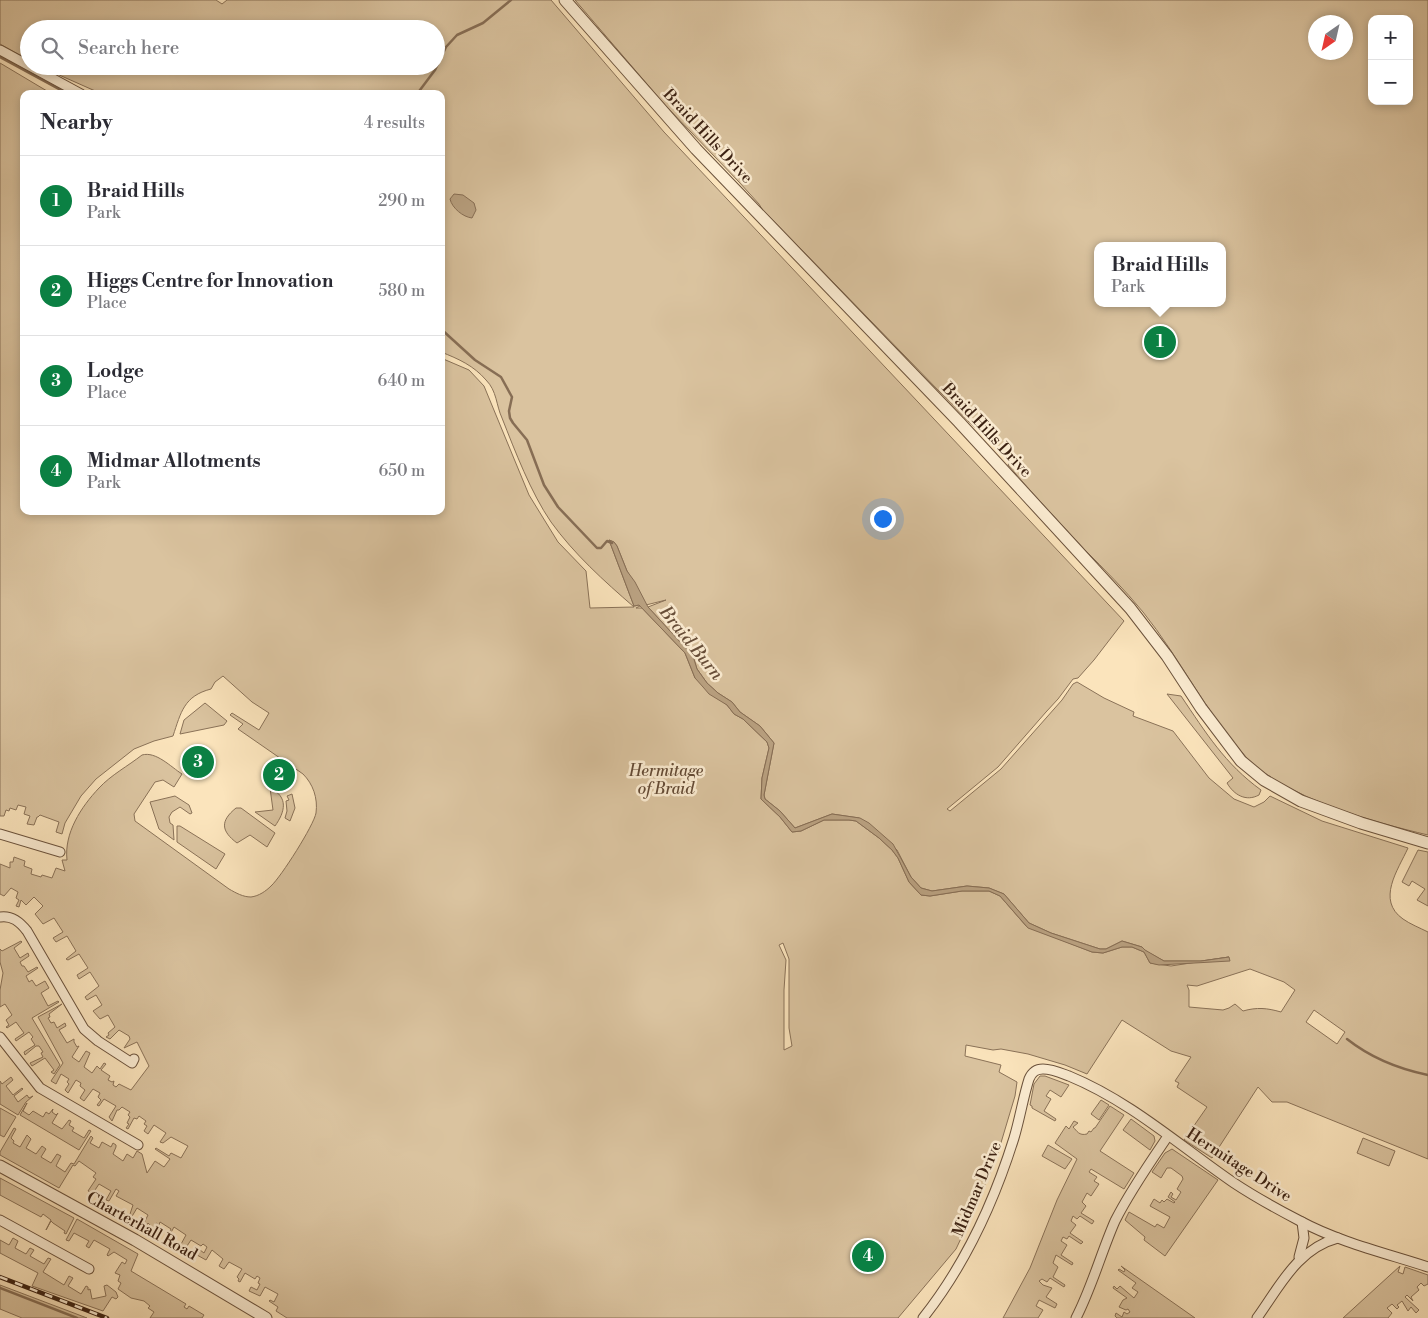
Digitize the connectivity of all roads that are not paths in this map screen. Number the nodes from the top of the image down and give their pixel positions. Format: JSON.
{"nodes":[{"id":1,"x":565,"y":0,"type":"edge"},
{"id":2,"x":0,"y":50,"type":"edge"},
{"id":3,"x":20,"y":61,"type":"edge"},
{"id":4,"x":46,"y":75,"type":"edge"},
{"id":5,"x":74,"y":90,"type":"edge"},
{"id":6,"x":0,"y":834,"type":"edge"},
{"id":7,"x":1428,"y":843,"type":"edge"},
{"id":8,"x":60,"y":852,"type":"dead end"},
{"id":9,"x":0,"y":917,"type":"edge"},
{"id":10,"x":0,"y":1037,"type":"edge"},
{"id":11,"x":134,"y":1059,"type":"dead end"},
{"id":12,"x":1044,"y":1069,"type":"joint"},
{"id":13,"x":1168,"y":1136,"type":"junction"},
{"id":14,"x":138,"y":1145,"type":"dead end"},
{"id":15,"x":0,"y":1166,"type":"edge"},
{"id":16,"x":0,"y":1220,"type":"edge"},
{"id":17,"x":1302,"y":1222,"type":"junction"},
{"id":18,"x":1339,"y":1238,"type":"junction"},
{"id":19,"x":1298,"y":1260,"type":"junction"},
{"id":20,"x":1428,"y":1267,"type":"edge"},
{"id":21,"x":89,"y":1269,"type":"dead end"},
{"id":22,"x":266,"y":1318,"type":"edge"},
{"id":23,"x":923,"y":1318,"type":"edge"},
{"id":24,"x":1076,"y":1318,"type":"edge"},
{"id":25,"x":1257,"y":1318,"type":"edge"}],
"edges":[{"from":1,"to":7,"type":"street","name":"Braid Hills Drive"},
{"from":2,"to":3,"type":"street"},
{"from":4,"to":5,"type":"street"},
{"from":6,"to":8,"type":"street"},
{"from":9,"to":11,"type":"street"},
{"from":10,"to":14,"type":"street"},
{"from":12,"to":13,"type":"street","name":"Hermitage Drive"},
{"from":12,"to":23,"type":"street","name":"Midmar Drive"},
{"from":13,"to":17,"type":"street","name":"Hermitage Drive"},
{"from":13,"to":24,"type":"street"},
{"from":15,"to":22,"type":"street","name":"Charterhall Road"},
{"from":16,"to":21,"type":"street"},
{"from":17,"to":18,"type":"street","name":"Hermitage Drive"},
{"from":17,"to":19,"type":"street"},
{"from":18,"to":19,"type":"street"},
{"from":18,"to":20,"type":"street","name":"Hermitage Drive"},
{"from":19,"to":25,"type":"street"}]}
